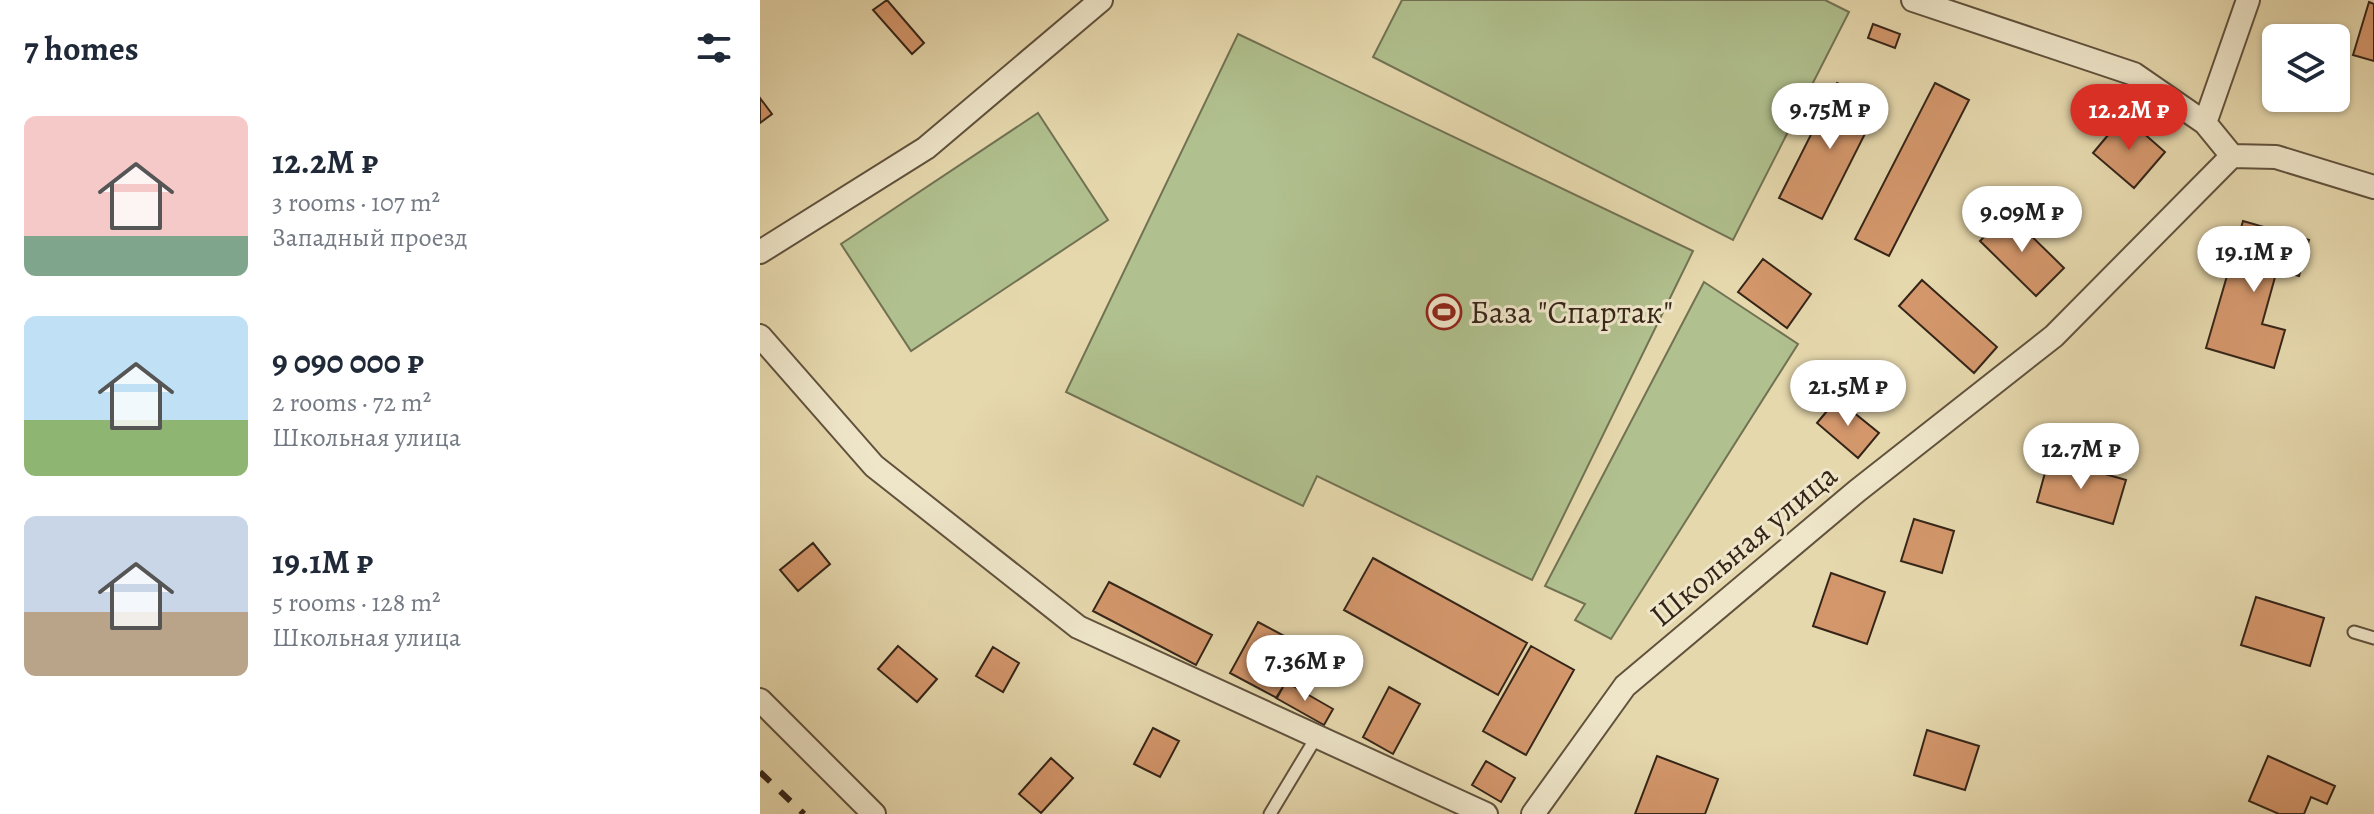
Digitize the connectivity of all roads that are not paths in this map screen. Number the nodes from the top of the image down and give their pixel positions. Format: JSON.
{"nodes":[{"id":1,"x":1101,"y":0,"type":"edge"},
{"id":2,"x":1913,"y":0,"type":"edge"},
{"id":3,"x":2248,"y":0,"type":"edge"},
{"id":4,"x":2205,"y":123,"type":"junction"},
{"id":5,"x":2232,"y":156,"type":"junction"},
{"id":6,"x":2374,"y":187,"type":"edge"},
{"id":7,"x":760,"y":252,"type":"edge"},
{"id":8,"x":760,"y":336,"type":"edge"},
{"id":9,"x":2354,"y":632,"type":"dead end"},
{"id":10,"x":2374,"y":638,"type":"edge"},
{"id":11,"x":760,"y":700,"type":"edge"},
{"id":12,"x":1317,"y":736,"type":"junction"},
{"id":13,"x":874,"y":814,"type":"edge"},
{"id":14,"x":1270,"y":814,"type":"edge"},
{"id":15,"x":1486,"y":814,"type":"edge"},
{"id":16,"x":1533,"y":814,"type":"edge"}],
"edges":[{"from":1,"to":7,"type":"street"},
{"from":2,"to":4,"type":"street"},
{"from":3,"to":4,"type":"street"},
{"from":4,"to":5,"type":"street"},
{"from":5,"to":6,"type":"street"},
{"from":5,"to":16,"type":"street","name":"Школьная улица"},
{"from":8,"to":12,"type":"street"},
{"from":9,"to":10,"type":"lane"},
{"from":11,"to":13,"type":"street"},
{"from":12,"to":14,"type":"lane"},
{"from":12,"to":15,"type":"street"}]}
